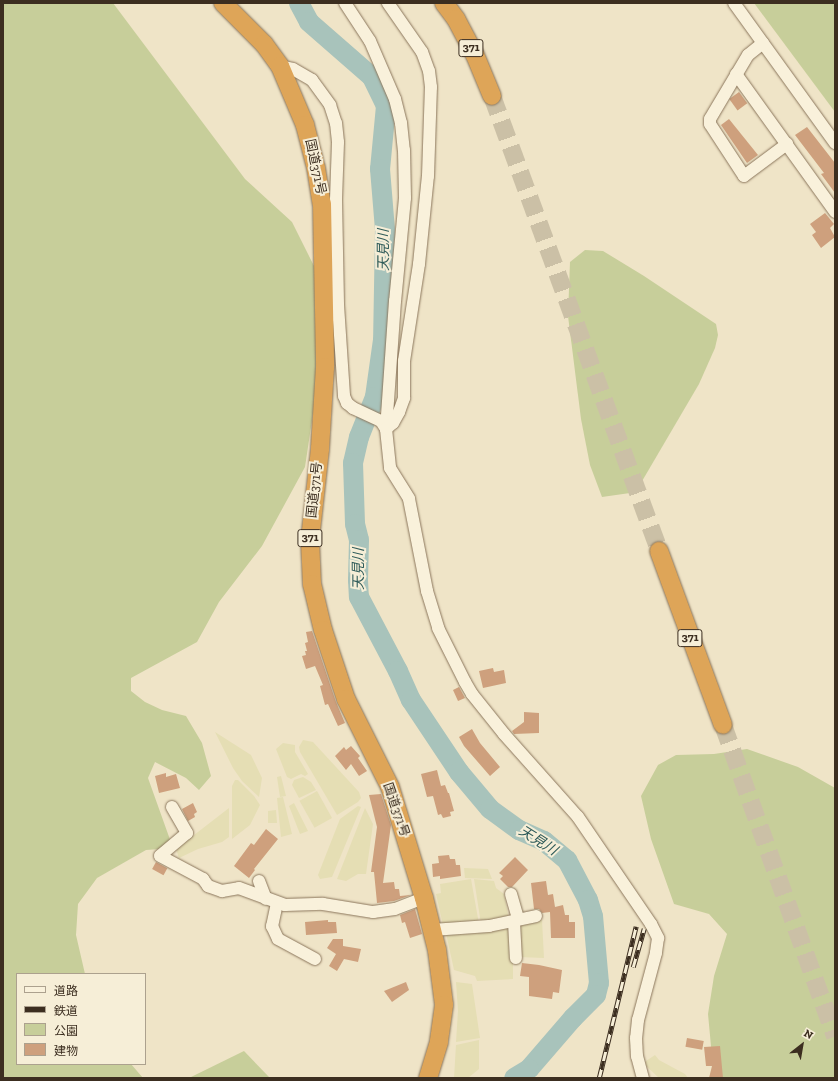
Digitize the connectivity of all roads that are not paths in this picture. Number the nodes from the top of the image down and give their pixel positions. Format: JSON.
{"nodes":[{"id":1,"x":223,"y":3,"type":"edge"},
{"id":2,"x":345,"y":3,"type":"edge"},
{"id":3,"x":388,"y":3,"type":"edge"},
{"id":4,"x":444,"y":3,"type":"edge"},
{"id":5,"x":734,"y":3,"type":"edge"},
{"id":6,"x":763,"y":43,"type":"junction"},
{"id":7,"x":280,"y":66,"type":"junction"},
{"id":8,"x":736,"y":74,"type":"junction"},
{"id":9,"x":492,"y":96,"type":"tunnel mouth"},
{"id":10,"x":835,"y":143,"type":"edge"},
{"id":11,"x":787,"y":144,"type":"junction"},
{"id":12,"x":835,"y":212,"type":"edge"},
{"id":13,"x":384,"y":425,"type":"junction"},
{"id":14,"x":659,"y":551,"type":"tunnel mouth"},
{"id":15,"x":723,"y":725,"type":"tunnel mouth"},
{"id":16,"x":172,"y":807,"type":"dead end"},
{"id":17,"x":259,"y":881,"type":"dead end"},
{"id":18,"x":511,"y":894,"type":"dead end"},
{"id":19,"x":424,"y":898,"type":"junction"},
{"id":20,"x":271,"y":901,"type":"junction"},
{"id":21,"x":536,"y":916,"type":"dead end"},
{"id":22,"x":516,"y":921,"type":"junction"},
{"id":23,"x":432,"y":930,"type":"junction"},
{"id":24,"x":516,"y":958,"type":"dead end"},
{"id":25,"x":314,"y":959,"type":"dead end"},
{"id":26,"x":428,"y":1078,"type":"edge"},
{"id":27,"x":643,"y":1078,"type":"edge"}],
"edges":[{"from":1,"to":7,"type":"highway","name":"国道371号","number":"371"},
{"from":2,"to":13,"type":"street"},
{"from":3,"to":13,"type":"street"},
{"from":4,"to":9,"type":"highway","number":"371"},
{"from":5,"to":6,"type":"street"},
{"from":6,"to":8,"type":"street"},
{"from":6,"to":10,"type":"street"},
{"from":7,"to":13,"type":"street"},
{"from":7,"to":19,"type":"highway","name":"国道371号","number":"371"},
{"from":8,"to":11,"type":"street"},
{"from":8,"to":11,"type":"street"},
{"from":11,"to":12,"type":"street"},
{"from":13,"to":27,"type":"street"},
{"from":14,"to":15,"type":"highway","number":"371"},
{"from":16,"to":20,"type":"street"},
{"from":17,"to":20,"type":"street"},
{"from":18,"to":22,"type":"street"},
{"from":19,"to":20,"type":"street"},
{"from":19,"to":23,"type":"highway","name":"国道371号","number":"371"},
{"from":20,"to":25,"type":"street"},
{"from":21,"to":22,"type":"street"},
{"from":22,"to":23,"type":"street"},
{"from":22,"to":24,"type":"street"},
{"from":23,"to":26,"type":"highway","name":"国道371号","number":"371"}]}
